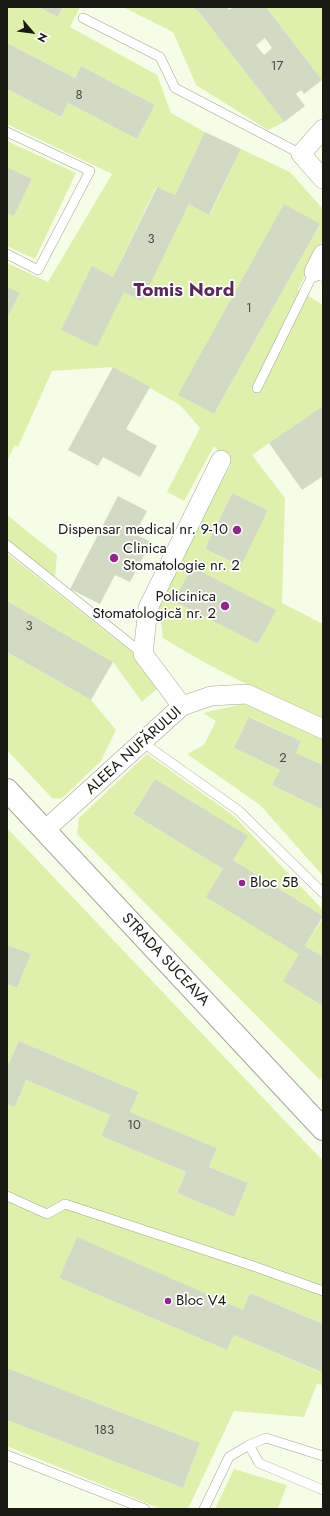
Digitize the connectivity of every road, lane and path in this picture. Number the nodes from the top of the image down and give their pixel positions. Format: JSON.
{"nodes":[{"id":1,"x":83,"y":18,"type":"dead end"},
{"id":2,"x":323,"y":129,"type":"edge"},
{"id":3,"x":7,"y":132,"type":"edge"},
{"id":4,"x":301,"y":154,"type":"junction"},
{"id":5,"x":323,"y":179,"type":"edge"},
{"id":6,"x":7,"y":254,"type":"edge"},
{"id":7,"x":323,"y":254,"type":"edge"},
{"id":8,"x":319,"y":275,"type":"edge"},
{"id":9,"x":257,"y":388,"type":"dead end"},
{"id":10,"x":221,"y":460,"type":"dead end"},
{"id":11,"x":7,"y":545,"type":"edge"},
{"id":12,"x":143,"y":654,"type":"junction"},
{"id":13,"x":182,"y":706,"type":"junction"},
{"id":14,"x":323,"y":729,"type":"edge"},
{"id":15,"x":142,"y":742,"type":"junction"},
{"id":16,"x":7,"y":790,"type":"edge"},
{"id":17,"x":44,"y":831,"type":"junction"},
{"id":18,"x":323,"y":893,"type":"edge"},
{"id":19,"x":323,"y":1129,"type":"edge"},
{"id":20,"x":7,"y":1196,"type":"edge"},
{"id":21,"x":323,"y":1291,"type":"edge"},
{"id":22,"x":249,"y":1445,"type":"junction"},
{"id":23,"x":7,"y":1455,"type":"edge"},
{"id":24,"x":323,"y":1456,"type":"edge"},
{"id":25,"x":323,"y":1490,"type":"edge"},
{"id":26,"x":145,"y":1509,"type":"edge"},
{"id":27,"x":204,"y":1509,"type":"edge"}],
"edges":[{"from":1,"to":4,"type":"lane"},
{"from":2,"to":4,"type":"street"},
{"from":3,"to":6,"type":"lane"},
{"from":4,"to":5,"type":"street"},
{"from":7,"to":8,"type":"street"},
{"from":8,"to":9,"type":"lane"},
{"from":10,"to":12,"type":"street"},
{"from":11,"to":12,"type":"lane"},
{"from":12,"to":13,"type":"street"},
{"from":13,"to":14,"type":"street","name":"ALEEA NUFĂRULUI"},
{"from":13,"to":15,"type":"street","name":"ALEEA NUFĂRULUI"},
{"from":15,"to":17,"type":"street","name":"ALEEA NUFĂRULUI"},
{"from":15,"to":18,"type":"lane"},
{"from":16,"to":17,"type":"street","name":"STRADA SUCEAVA"},
{"from":17,"to":19,"type":"street","name":"STRADA SUCEAVA"},
{"from":20,"to":21,"type":"lane"},
{"from":22,"to":24,"type":"lane"},
{"from":22,"to":25,"type":"lane"},
{"from":22,"to":27,"type":"lane"},
{"from":23,"to":26,"type":"lane"}]}
